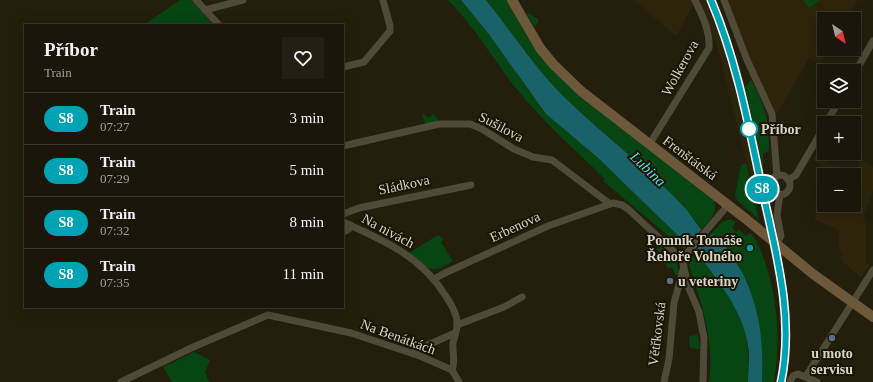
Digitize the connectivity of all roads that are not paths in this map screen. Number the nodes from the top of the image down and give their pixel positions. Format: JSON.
{"nodes":[{"id":1,"x":196,"y":0,"type":"edge"},
{"id":2,"x":242,"y":0,"type":"edge"},
{"id":3,"x":383,"y":0,"type":"edge"},
{"id":4,"x":512,"y":0,"type":"edge"},
{"id":5,"x":695,"y":0,"type":"edge"},
{"id":6,"x":724,"y":0,"type":"edge"},
{"id":7,"x":205,"y":10,"type":"junction"},
{"id":8,"x":218,"y":24,"type":"edge"},
{"id":9,"x":873,"y":41,"type":"edge"},
{"id":10,"x":860,"y":64,"type":"edge"},
{"id":11,"x":344,"y":67,"type":"edge"},
{"id":12,"x":817,"y":139,"type":"edge"},
{"id":13,"x":649,"y":145,"type":"junction"},
{"id":14,"x":344,"y":146,"type":"edge"},
{"id":15,"x":778,"y":176,"type":"junction"},
{"id":16,"x":788,"y":180,"type":"junction"},
{"id":17,"x":471,"y":185,"type":"dead end"},
{"id":18,"x":780,"y":194,"type":"junction"},
{"id":19,"x":610,"y":204,"type":"junction"},
{"id":20,"x":728,"y":205,"type":"junction"},
{"id":21,"x":344,"y":214,"type":"edge"},
{"id":22,"x":346,"y":224,"type":"edge"},
{"id":23,"x":344,"y":232,"type":"edge"},
{"id":24,"x":777,"y":243,"type":"junction"},
{"id":25,"x":683,"y":262,"type":"junction"},
{"id":26,"x":873,"y":270,"type":"edge"},
{"id":27,"x":434,"y":279,"type":"junction"},
{"id":28,"x":677,"y":290,"type":"junction"},
{"id":29,"x":691,"y":290,"type":"junction"},
{"id":30,"x":522,"y":297,"type":"dead end"},
{"id":31,"x":852,"y":303,"type":"junction"},
{"id":32,"x":873,"y":317,"type":"edge"},
{"id":33,"x":457,"y":325,"type":"junction"},
{"id":34,"x":455,"y":333,"type":"junction"},
{"id":35,"x":412,"y":354,"type":"junction"},
{"id":36,"x":452,"y":370,"type":"junction"},
{"id":37,"x":806,"y":376,"type":"junction"},
{"id":38,"x":122,"y":382,"type":"edge"},
{"id":39,"x":459,"y":382,"type":"edge"},
{"id":40,"x":664,"y":382,"type":"edge"},
{"id":41,"x":703,"y":382,"type":"edge"},
{"id":42,"x":790,"y":382,"type":"edge"},
{"id":43,"x":817,"y":382,"type":"edge"}],
"edges":[{"from":1,"to":7,"type":"street"},
{"from":2,"to":7,"type":"street"},
{"from":3,"to":11,"type":"street"},
{"from":4,"to":13,"type":"main road","name":"Frenštátská"},
{"from":5,"to":13,"type":"street","name":"Wolkerova"},
{"from":6,"to":15,"type":"street"},
{"from":7,"to":8,"type":"street"},
{"from":9,"to":10,"type":"street"},
{"from":12,"to":16,"type":"street"},
{"from":13,"to":20,"type":"main road","name":"Frenštátská"},
{"from":14,"to":19,"type":"street","name":"Sušilova"},
{"from":15,"to":16,"type":"street"},
{"from":15,"to":18,"type":"street"},
{"from":16,"to":18,"type":"street"},
{"from":17,"to":21,"type":"street","name":"Sládkova"},
{"from":18,"to":24,"type":"street"},
{"from":19,"to":25,"type":"street"},
{"from":19,"to":27,"type":"street","name":"Erbenova"},
{"from":20,"to":24,"type":"main road","name":"Frenštátská"},
{"from":20,"to":25,"type":"street"},
{"from":22,"to":23,"type":"street"},
{"from":22,"to":27,"type":"street","name":"Na nivách"},
{"from":24,"to":31,"type":"main road","name":"Frenštátská"},
{"from":25,"to":28,"type":"street","name":"Větřkovská"},
{"from":25,"to":29,"type":"street"},
{"from":26,"to":31,"type":"street"},
{"from":27,"to":33,"type":"street","name":"Na nivách"},
{"from":28,"to":29,"type":"street","name":"Větřkovská"},
{"from":28,"to":40,"type":"street","name":"Větřkovská"},
{"from":29,"to":41,"type":"street"},
{"from":30,"to":33,"type":"street"},
{"from":31,"to":32,"type":"main road","name":"Frenštátská"},
{"from":31,"to":37,"type":"street"},
{"from":33,"to":34,"type":"street"},
{"from":34,"to":35,"type":"street"},
{"from":34,"to":36,"type":"street"},
{"from":35,"to":36,"type":"street","name":"Na Benátkách"},
{"from":35,"to":38,"type":"street","name":"Na Benátkách"},
{"from":36,"to":39,"type":"street"},
{"from":37,"to":42,"type":"street"},
{"from":37,"to":43,"type":"street"}]}
